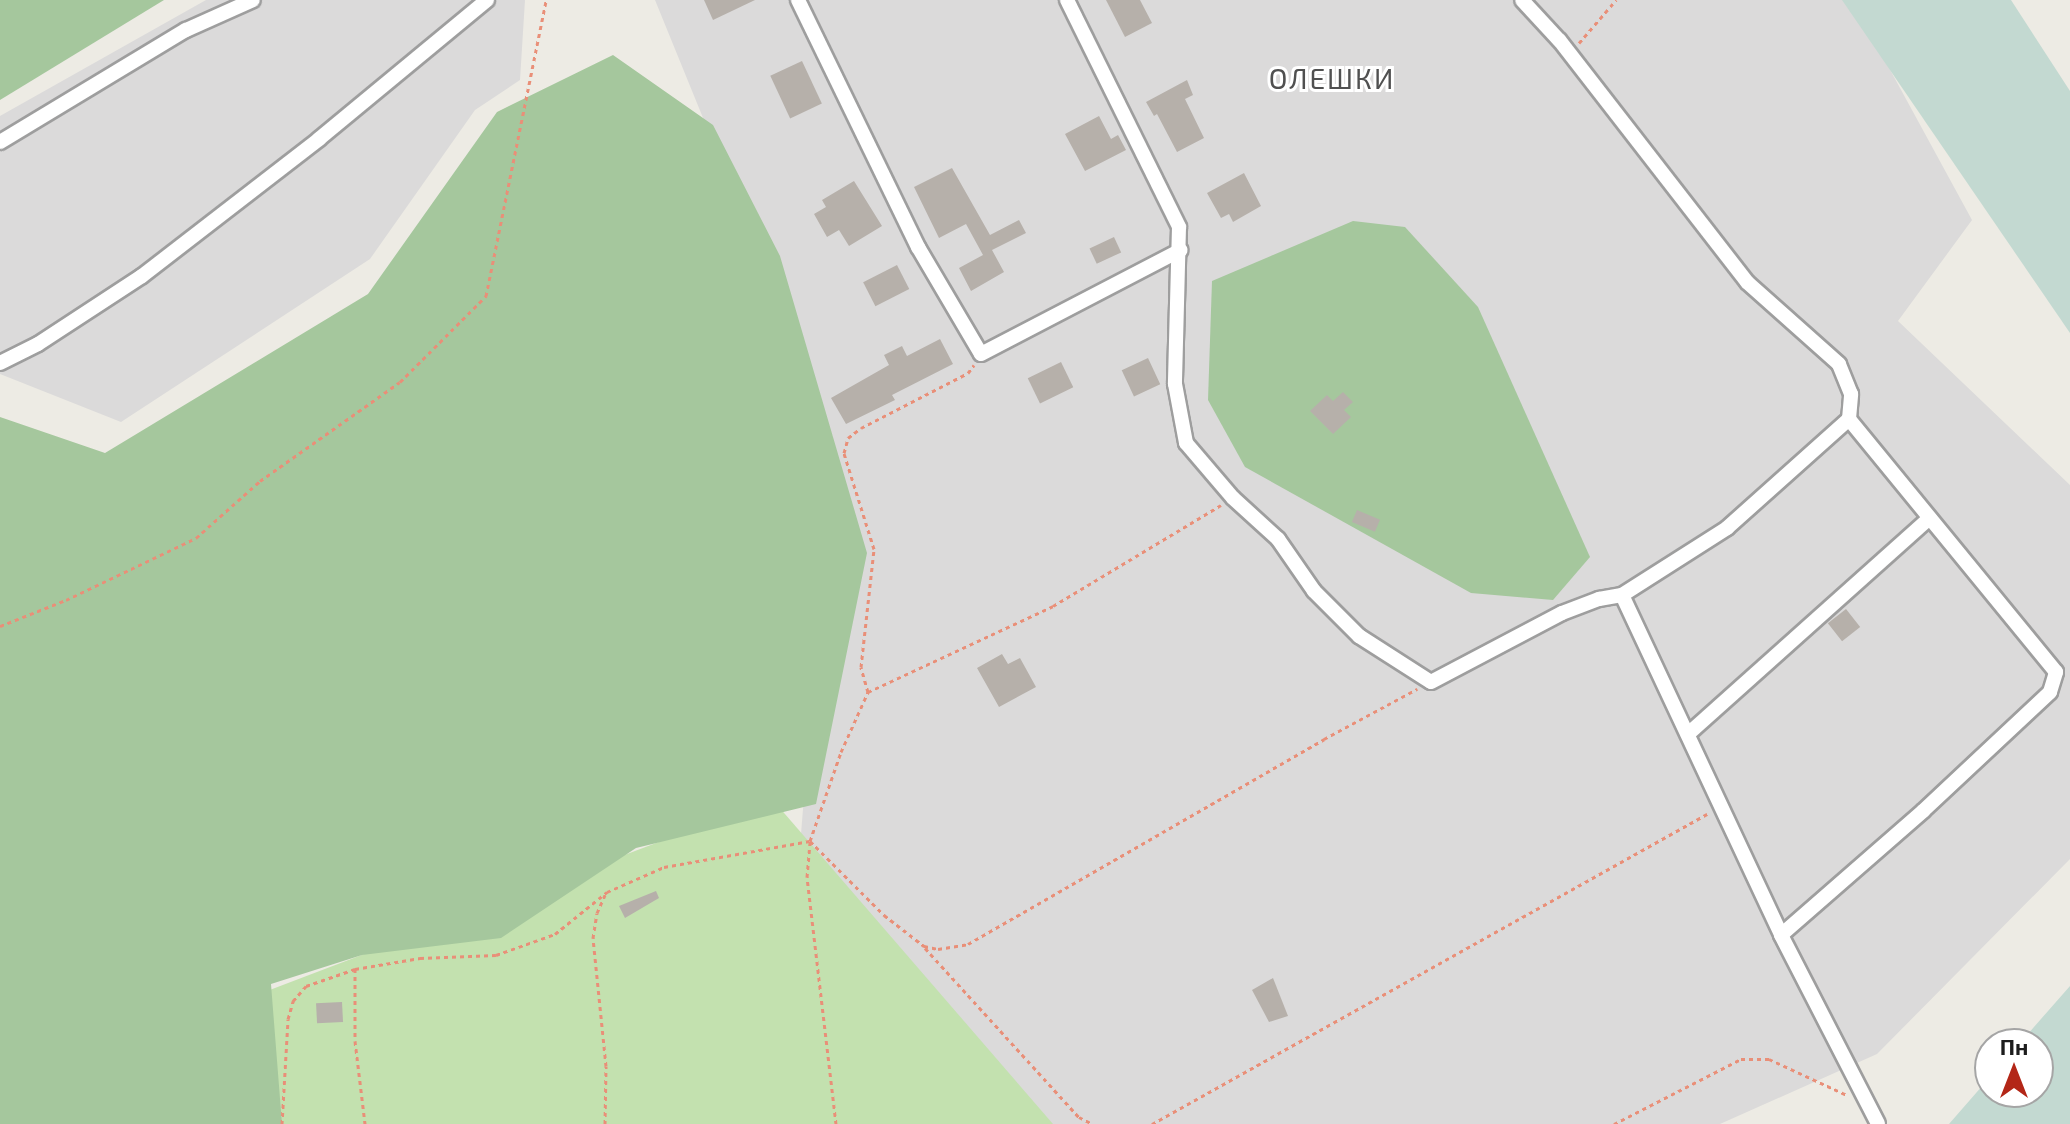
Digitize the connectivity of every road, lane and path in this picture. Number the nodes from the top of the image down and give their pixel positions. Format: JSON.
{"nodes":[{"id":1,"x":253,"y":0,"type":"edge"},
{"id":2,"x":487,"y":0,"type":"edge"},
{"id":3,"x":546,"y":0,"type":"edge"},
{"id":4,"x":798,"y":0,"type":"edge"},
{"id":5,"x":1067,"y":0,"type":"edge"},
{"id":6,"x":1522,"y":0,"type":"edge"},
{"id":7,"x":1616,"y":0,"type":"edge"},
{"id":8,"x":1570,"y":53,"type":"junction"},
{"id":9,"x":0,"y":142,"type":"edge"},
{"id":10,"x":1181,"y":250,"type":"junction"},
{"id":11,"x":981,"y":354,"type":"junction"},
{"id":12,"x":0,"y":363,"type":"edge"},
{"id":13,"x":1849,"y":419,"type":"junction"},
{"id":14,"x":1233,"y":498,"type":"junction"},
{"id":15,"x":1930,"y":518,"type":"junction"},
{"id":16,"x":1622,"y":595,"type":"junction"},
{"id":17,"x":0,"y":626,"type":"edge"},
{"id":18,"x":1431,"y":682,"type":"junction"},
{"id":19,"x":868,"y":692,"type":"junction"},
{"id":20,"x":1688,"y":734,"type":"junction"},
{"id":21,"x":1726,"y":812,"type":"junction"},
{"id":22,"x":810,"y":841,"type":"junction"},
{"id":23,"x":607,"y":892,"type":"junction"},
{"id":24,"x":1781,"y":935,"type":"junction"},
{"id":25,"x":924,"y":946,"type":"junction"},
{"id":26,"x":355,"y":969,"type":"junction"},
{"id":27,"x":1869,"y":1105,"type":"junction"},
{"id":28,"x":282,"y":1124,"type":"edge"},
{"id":29,"x":365,"y":1124,"type":"edge"},
{"id":30,"x":605,"y":1124,"type":"edge"},
{"id":31,"x":836,"y":1124,"type":"edge"},
{"id":32,"x":1093,"y":1124,"type":"edge"},
{"id":33,"x":1152,"y":1124,"type":"edge"},
{"id":34,"x":1614,"y":1124,"type":"edge"},
{"id":35,"x":1878,"y":1124,"type":"edge"}],
"edges":[{"from":1,"to":9,"type":"street"},
{"from":2,"to":12,"type":"street"},
{"from":3,"to":17,"type":"path"},
{"from":4,"to":11,"type":"street"},
{"from":5,"to":10,"type":"street"},
{"from":6,"to":8,"type":"street"},
{"from":7,"to":8,"type":"path"},
{"from":8,"to":13,"type":"street"},
{"from":10,"to":11,"type":"street"},
{"from":10,"to":14,"type":"street"},
{"from":11,"to":19,"type":"path"},
{"from":13,"to":15,"type":"street"},
{"from":13,"to":16,"type":"street"},
{"from":14,"to":18,"type":"street"},
{"from":14,"to":19,"type":"path"},
{"from":15,"to":20,"type":"street"},
{"from":15,"to":24,"type":"street"},
{"from":16,"to":18,"type":"street"},
{"from":16,"to":20,"type":"street"},
{"from":18,"to":25,"type":"path"},
{"from":19,"to":22,"type":"path"},
{"from":20,"to":21,"type":"street"},
{"from":21,"to":24,"type":"street"},
{"from":21,"to":33,"type":"path"},
{"from":22,"to":23,"type":"path"},
{"from":22,"to":25,"type":"path"},
{"from":22,"to":31,"type":"path"},
{"from":23,"to":26,"type":"path"},
{"from":23,"to":30,"type":"path"},
{"from":24,"to":27,"type":"street"},
{"from":25,"to":32,"type":"path"},
{"from":26,"to":28,"type":"path"},
{"from":26,"to":29,"type":"path"},
{"from":27,"to":34,"type":"path"},
{"from":27,"to":35,"type":"street"}]}
